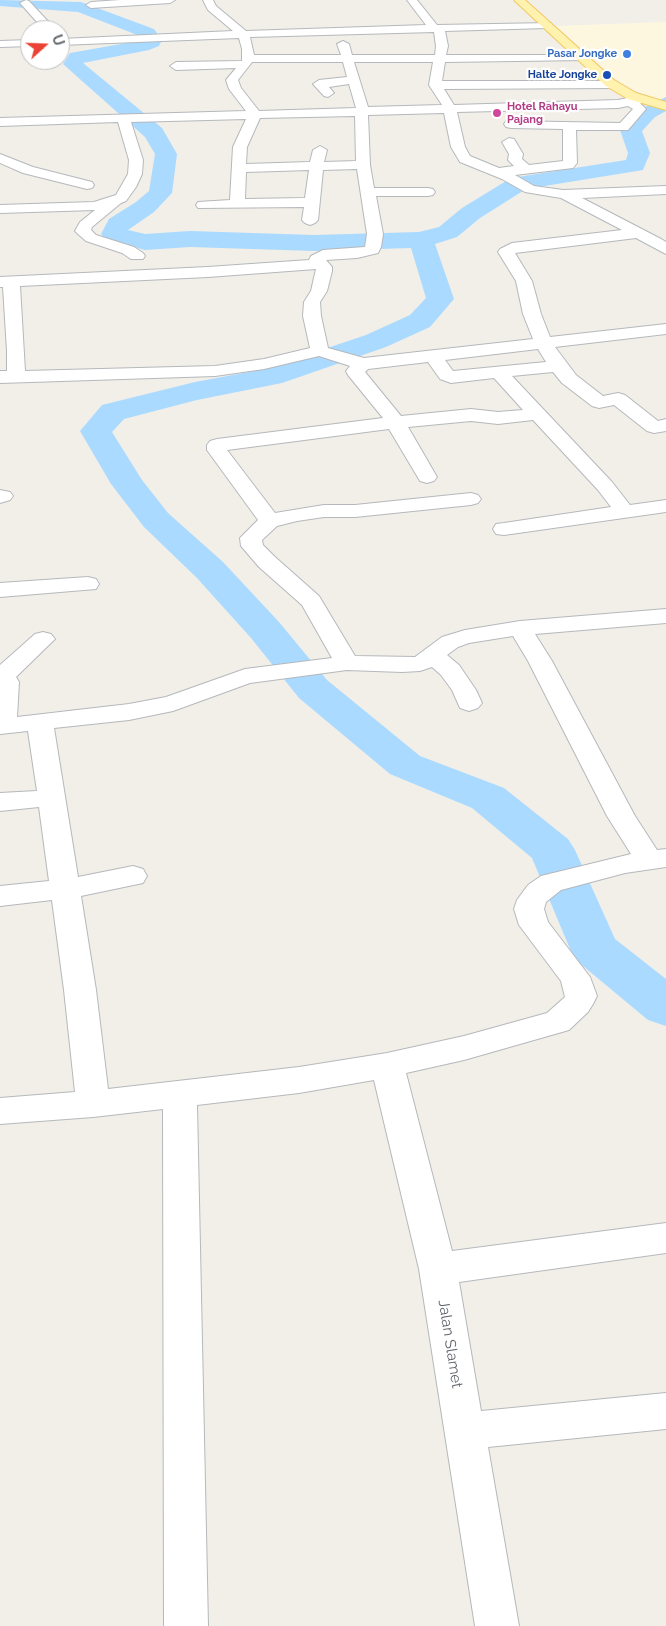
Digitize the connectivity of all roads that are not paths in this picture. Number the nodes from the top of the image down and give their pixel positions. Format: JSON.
{"nodes":[{"id":1,"x":170,"y":0,"type":"edge"},
{"id":2,"x":208,"y":0,"type":"edge"},
{"id":3,"x":412,"y":0,"type":"edge"},
{"id":4,"x":519,"y":0,"type":"edge"},
{"id":5,"x":25,"y":3,"type":"dead end"},
{"id":6,"x":91,"y":5,"type":"dead end"},
{"id":7,"x":366,"y":16,"type":"dead end"},
{"id":8,"x":226,"y":19,"type":"junction"},
{"id":9,"x":243,"y":19,"type":"dead end"},
{"id":10,"x":41,"y":20,"type":"edge"},
{"id":11,"x":550,"y":27,"type":"junction"},
{"id":12,"x":436,"y":28,"type":"junction"},
{"id":13,"x":98,"y":30,"type":"dead end"},
{"id":14,"x":242,"y":34,"type":"junction"},
{"id":15,"x":340,"y":35,"type":"junction"},
{"id":16,"x":372,"y":35,"type":"junction"},
{"id":17,"x":106,"y":40,"type":"junction"},
{"id":18,"x":70,"y":42,"type":"edge"},
{"id":19,"x":20,"y":43,"type":"edge"},
{"id":20,"x":547,"y":43,"type":"dead end"},
{"id":21,"x":566,"y":43,"type":"junction"},
{"id":22,"x":0,"y":44,"type":"edge"},
{"id":23,"x":582,"y":58,"type":"junction"},
{"id":24,"x":348,"y":59,"type":"junction"},
{"id":25,"x":440,"y":59,"type":"junction"},
{"id":26,"x":247,"y":62,"type":"junction"},
{"id":27,"x":176,"y":66,"type":"dead end"},
{"id":28,"x":354,"y":80,"type":"junction"},
{"id":29,"x":435,"y":85,"type":"junction"},
{"id":30,"x":613,"y":85,"type":"junction"},
{"id":31,"x":328,"y":94,"type":"dead end"},
{"id":32,"x":265,"y":101,"type":"dead end"},
{"id":33,"x":640,"y":101,"type":"junction"},
{"id":34,"x":246,"y":102,"type":"junction"},
{"id":35,"x":666,"y":106,"type":"edge"},
{"id":36,"x":450,"y":108,"type":"junction"},
{"id":37,"x":362,"y":111,"type":"junction"},
{"id":38,"x":255,"y":114,"type":"junction"},
{"id":39,"x":125,"y":118,"type":"junction"},
{"id":40,"x":0,"y":122,"type":"edge"},
{"id":41,"x":502,"y":124,"type":"dead end"},
{"id":42,"x":569,"y":126,"type":"junction"},
{"id":43,"x":509,"y":142,"type":"dead end"},
{"id":44,"x":332,"y":150,"type":"dead end"},
{"id":45,"x":0,"y":158,"type":"edge"},
{"id":46,"x":364,"y":165,"type":"junction"},
{"id":47,"x":317,"y":166,"type":"junction"},
{"id":48,"x":238,"y":168,"type":"junction"},
{"id":49,"x":526,"y":169,"type":"junction"},
{"id":50,"x":503,"y":174,"type":"junction"},
{"id":51,"x":87,"y":185,"type":"dead end"},
{"id":52,"x":666,"y":190,"type":"edge"},
{"id":53,"x":368,"y":192,"type":"junction"},
{"id":54,"x":428,"y":192,"type":"dead end"},
{"id":55,"x":124,"y":194,"type":"junction"},
{"id":56,"x":563,"y":194,"type":"junction"},
{"id":57,"x":312,"y":202,"type":"junction"},
{"id":58,"x":237,"y":204,"type":"junction"},
{"id":59,"x":203,"y":205,"type":"dead end"},
{"id":60,"x":0,"y":209,"type":"edge"},
{"id":61,"x":310,"y":220,"type":"dead end"},
{"id":62,"x":639,"y":233,"type":"junction"},
{"id":63,"x":666,"y":249,"type":"edge"},
{"id":64,"x":137,"y":256,"type":"dead end"},
{"id":65,"x":203,"y":256,"type":"dead end"},
{"id":66,"x":320,"y":264,"type":"junction"},
{"id":67,"x":208,"y":272,"type":"junction"},
{"id":68,"x":6,"y":281,"type":"edge"},
{"id":69,"x":666,"y":329,"type":"edge"},
{"id":70,"x":543,"y":343,"type":"junction"},
{"id":71,"x":322,"y":352,"type":"junction"},
{"id":72,"x":432,"y":355,"type":"junction"},
{"id":73,"x":359,"y":363,"type":"junction"},
{"id":74,"x":558,"y":366,"type":"junction"},
{"id":75,"x":498,"y":372,"type":"junction"},
{"id":76,"x":8,"y":377,"type":"edge"},
{"id":77,"x":538,"y":414,"type":"junction"},
{"id":78,"x":396,"y":422,"type":"junction"},
{"id":79,"x":666,"y":425,"type":"edge"},
{"id":80,"x":426,"y":477,"type":"dead end"},
{"id":81,"x":471,"y":500,"type":"dead end"},
{"id":82,"x":666,"y":506,"type":"edge"},
{"id":83,"x":625,"y":512,"type":"junction"},
{"id":84,"x":270,"y":521,"type":"junction"},
{"id":85,"x":504,"y":529,"type":"dead end"},
{"id":86,"x":88,"y":584,"type":"dead end"},
{"id":87,"x":0,"y":590,"type":"edge"},
{"id":88,"x":666,"y":616,"type":"edge"},
{"id":89,"x":520,"y":628,"type":"junction"},
{"id":90,"x":42,"y":639,"type":"dead end"},
{"id":91,"x":433,"y":656,"type":"junction"},
{"id":92,"x":342,"y":663,"type":"junction"},
{"id":93,"x":0,"y":677,"type":"edge"},
{"id":94,"x":469,"y":703,"type":"dead end"},
{"id":95,"x":40,"y":722,"type":"junction"},
{"id":96,"x":2,"y":726,"type":"edge"},
{"id":97,"x":52,"y":798,"type":"junction"},
{"id":98,"x":0,"y":802,"type":"edge"},
{"id":99,"x":646,"y":860,"type":"edge"},
{"id":100,"x":133,"y":876,"type":"dead end"},
{"id":101,"x":64,"y":889,"type":"junction"},
{"id":102,"x":0,"y":896,"type":"edge"},
{"id":103,"x":387,"y":1065,"type":"junction"},
{"id":104,"x":180,"y":1094,"type":"junction"},
{"id":105,"x":93,"y":1104,"type":"junction"},
{"id":106,"x":0,"y":1111,"type":"edge"},
{"id":107,"x":666,"y":1238,"type":"edge"},
{"id":108,"x":438,"y":1269,"type":"junction"},
{"id":109,"x":666,"y":1411,"type":"edge"},
{"id":110,"x":464,"y":1431,"type":"junction"},
{"id":111,"x":186,"y":1626,"type":"edge"},
{"id":112,"x":496,"y":1626,"type":"edge"}],
"edges":[{"from":1,"to":6,"type":"street"},
{"from":2,"to":8,"type":"street"},
{"from":3,"to":12,"type":"street"},
{"from":4,"to":11,"type":"main road"},
{"from":5,"to":10,"type":"street"},
{"from":7,"to":16,"type":"street"},
{"from":8,"to":9,"type":"street"},
{"from":8,"to":14,"type":"street"},
{"from":11,"to":12,"type":"street"},
{"from":11,"to":21,"type":"main road"},
{"from":12,"to":16,"type":"street"},
{"from":12,"to":25,"type":"street"},
{"from":13,"to":17,"type":"street"},
{"from":14,"to":15,"type":"street"},
{"from":14,"to":17,"type":"street"},
{"from":14,"to":26,"type":"street"},
{"from":15,"to":16,"type":"street"},
{"from":15,"to":24,"type":"street"},
{"from":17,"to":18,"type":"street"},
{"from":19,"to":22,"type":"street"},
{"from":20,"to":21,"type":"street"},
{"from":21,"to":23,"type":"main road"},
{"from":23,"to":25,"type":"street"},
{"from":23,"to":30,"type":"main road"},
{"from":24,"to":25,"type":"street"},
{"from":24,"to":26,"type":"street"},
{"from":24,"to":28,"type":"street"},
{"from":25,"to":29,"type":"street"},
{"from":26,"to":27,"type":"street"},
{"from":26,"to":34,"type":"street"},
{"from":28,"to":31,"type":"street"},
{"from":28,"to":37,"type":"street"},
{"from":29,"to":30,"type":"street"},
{"from":29,"to":36,"type":"street"},
{"from":30,"to":33,"type":"main road"},
{"from":32,"to":34,"type":"street"},
{"from":33,"to":35,"type":"main road"},
{"from":33,"to":36,"type":"street"},
{"from":33,"to":42,"type":"street"},
{"from":34,"to":38,"type":"street"},
{"from":36,"to":37,"type":"street"},
{"from":36,"to":50,"type":"street"},
{"from":37,"to":38,"type":"street"},
{"from":37,"to":46,"type":"street"},
{"from":38,"to":39,"type":"street"},
{"from":38,"to":48,"type":"street"},
{"from":39,"to":40,"type":"street"},
{"from":39,"to":55,"type":"street"},
{"from":41,"to":42,"type":"street"},
{"from":42,"to":49,"type":"street"},
{"from":43,"to":49,"type":"street"},
{"from":44,"to":47,"type":"street"},
{"from":45,"to":51,"type":"street"},
{"from":46,"to":47,"type":"street"},
{"from":46,"to":53,"type":"street"},
{"from":47,"to":48,"type":"street"},
{"from":47,"to":57,"type":"street"},
{"from":48,"to":58,"type":"street"},
{"from":49,"to":50,"type":"street"},
{"from":50,"to":56,"type":"street"},
{"from":52,"to":56,"type":"street"},
{"from":53,"to":54,"type":"street"},
{"from":53,"to":66,"type":"street"},
{"from":55,"to":60,"type":"street"},
{"from":55,"to":64,"type":"street"},
{"from":56,"to":62,"type":"street"},
{"from":57,"to":58,"type":"street"},
{"from":57,"to":61,"type":"street"},
{"from":58,"to":59,"type":"street"},
{"from":62,"to":63,"type":"street"},
{"from":62,"to":70,"type":"street"},
{"from":65,"to":67,"type":"street"},
{"from":66,"to":67,"type":"street"},
{"from":66,"to":71,"type":"street"},
{"from":67,"to":68,"type":"street"},
{"from":68,"to":76,"type":"street"},
{"from":69,"to":70,"type":"street"},
{"from":70,"to":72,"type":"street"},
{"from":70,"to":74,"type":"street"},
{"from":71,"to":73,"type":"street"},
{"from":71,"to":76,"type":"street"},
{"from":72,"to":73,"type":"street"},
{"from":72,"to":75,"type":"street"},
{"from":73,"to":78,"type":"street"},
{"from":74,"to":75,"type":"street"},
{"from":74,"to":79,"type":"street"},
{"from":75,"to":77,"type":"street"},
{"from":77,"to":78,"type":"street"},
{"from":77,"to":83,"type":"street"},
{"from":78,"to":80,"type":"street"},
{"from":78,"to":84,"type":"street"},
{"from":81,"to":84,"type":"street"},
{"from":82,"to":83,"type":"street"},
{"from":83,"to":85,"type":"street"},
{"from":84,"to":92,"type":"street"},
{"from":86,"to":87,"type":"street"},
{"from":88,"to":89,"type":"street"},
{"from":89,"to":91,"type":"street"},
{"from":89,"to":99,"type":"street"},
{"from":90,"to":93,"type":"street"},
{"from":91,"to":92,"type":"street"},
{"from":91,"to":94,"type":"street"},
{"from":92,"to":95,"type":"street"},
{"from":93,"to":96,"type":"street"},
{"from":95,"to":96,"type":"street"},
{"from":95,"to":97,"type":"street"},
{"from":97,"to":98,"type":"street"},
{"from":97,"to":101,"type":"street"},
{"from":99,"to":103,"type":"street"},
{"from":100,"to":101,"type":"street"},
{"from":101,"to":102,"type":"street"},
{"from":101,"to":105,"type":"street"},
{"from":103,"to":104,"type":"street"},
{"from":103,"to":108,"type":"street","name":"Jalan Slamet"},
{"from":104,"to":105,"type":"street"},
{"from":104,"to":111,"type":"street"},
{"from":105,"to":106,"type":"street"},
{"from":107,"to":108,"type":"street"},
{"from":108,"to":110,"type":"street","name":"Jalan Slamet"},
{"from":109,"to":110,"type":"street"},
{"from":110,"to":112,"type":"street","name":"Jalan Slamet"}]}
